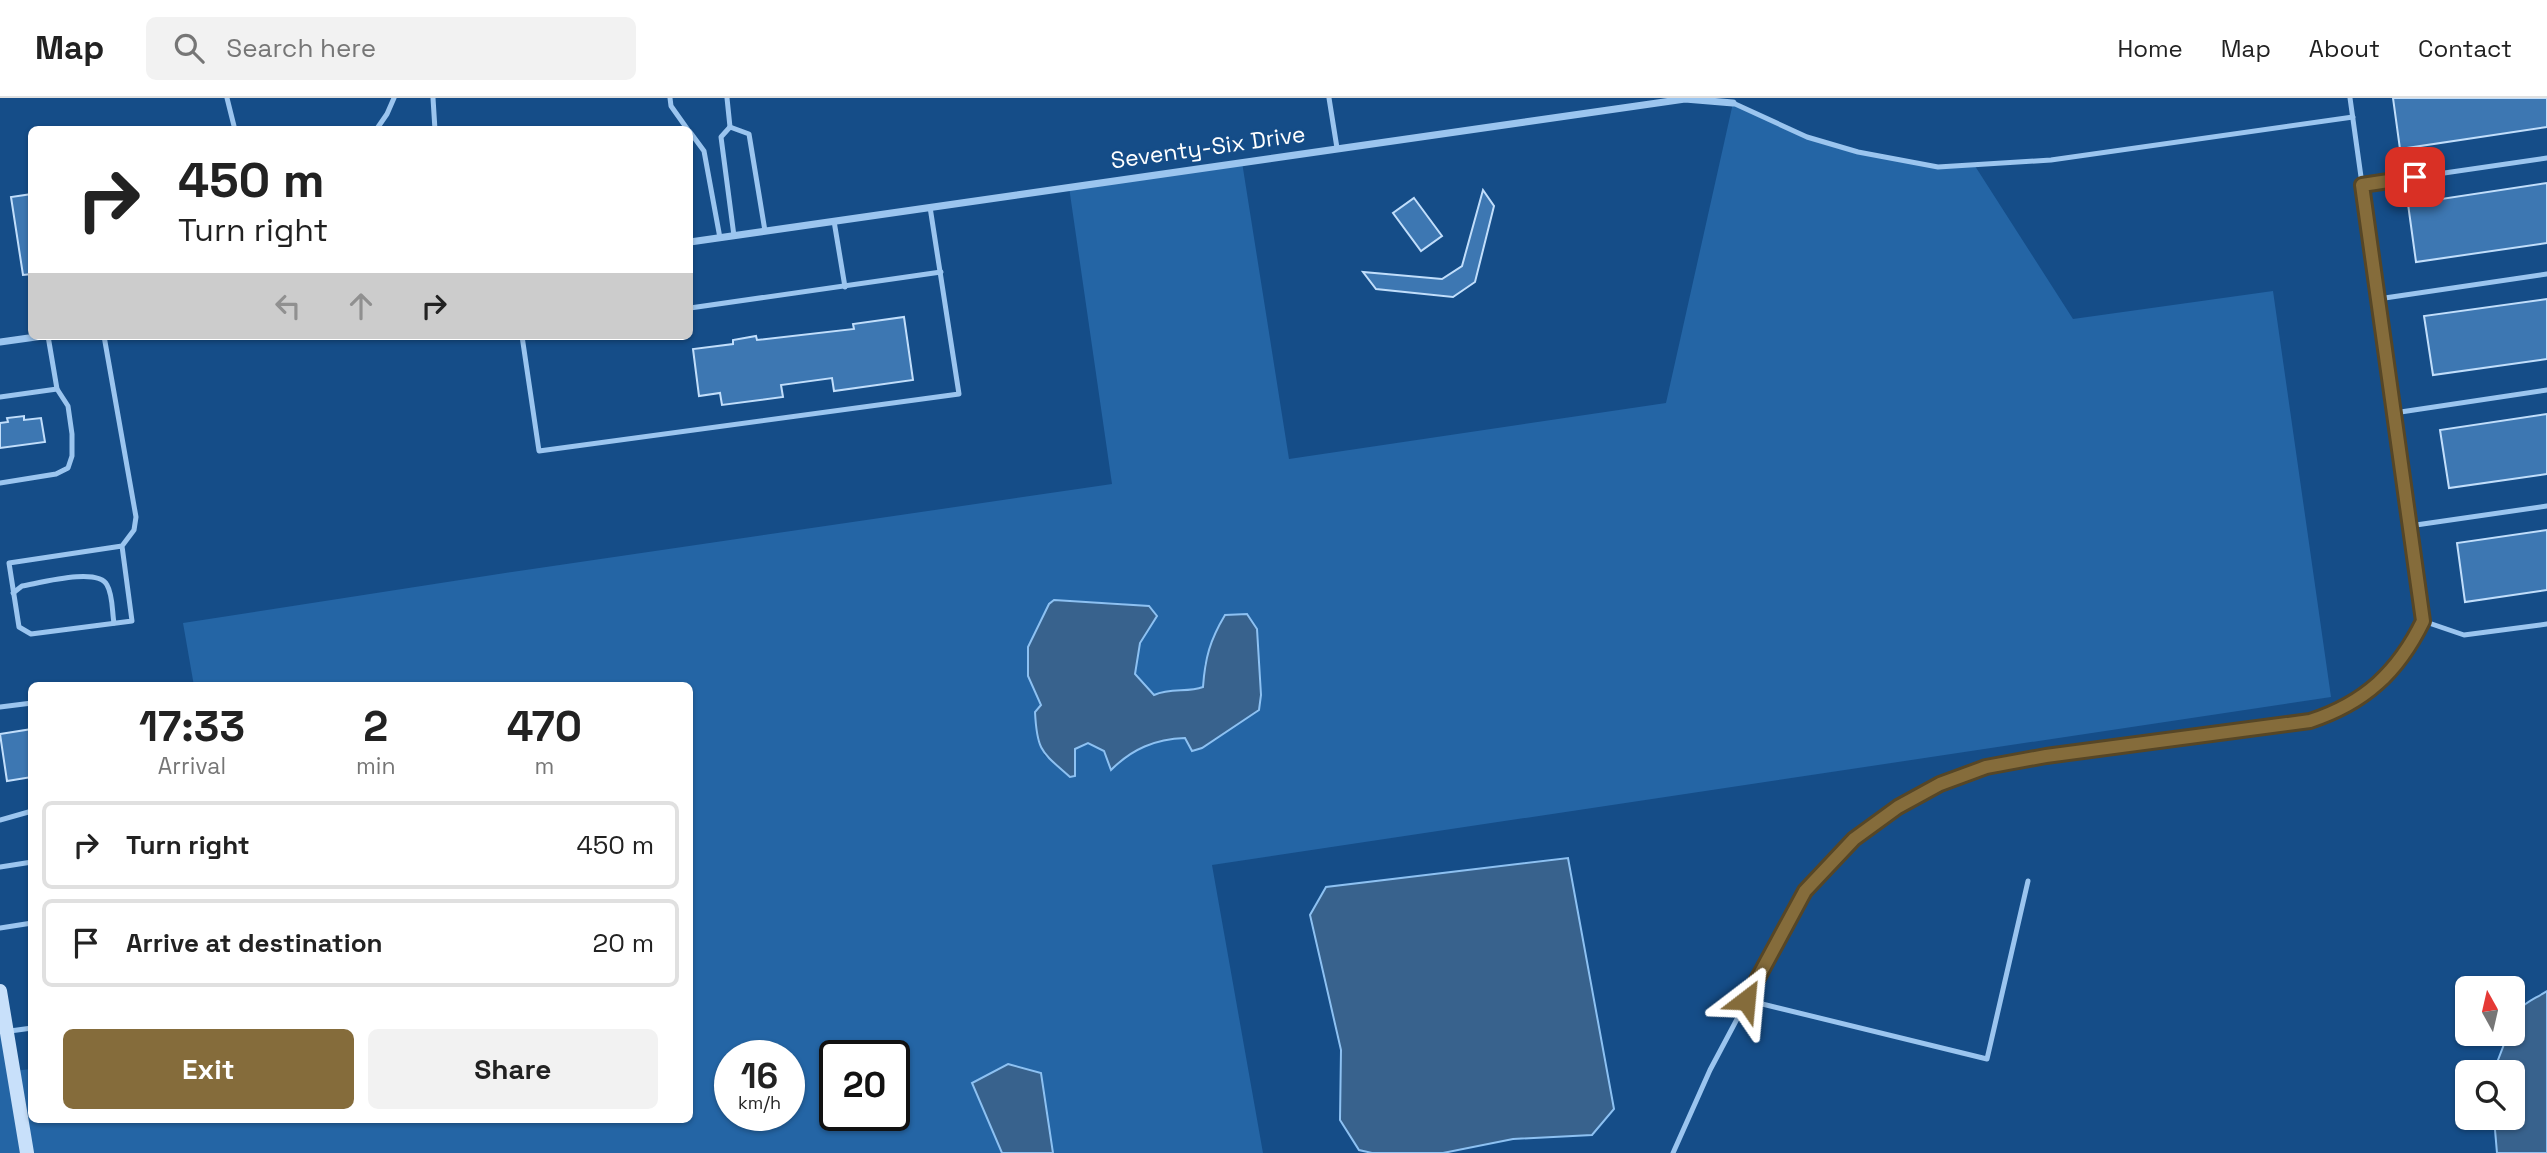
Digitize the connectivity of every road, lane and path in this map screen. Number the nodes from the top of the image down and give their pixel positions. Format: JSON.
{"nodes":[{"id":1,"x":227,"y":98,"type":"edge"},
{"id":2,"x":394,"y":98,"type":"edge"},
{"id":3,"x":433,"y":98,"type":"edge"},
{"id":4,"x":670,"y":98,"type":"edge"},
{"id":5,"x":727,"y":98,"type":"edge"},
{"id":6,"x":1329,"y":98,"type":"edge"},
{"id":7,"x":2350,"y":98,"type":"edge"},
{"id":8,"x":1713,"y":99,"type":"edge"},
{"id":9,"x":1733,"y":103,"type":"joint"},
{"id":10,"x":2353,"y":117,"type":"junction"},
{"id":11,"x":234,"y":126,"type":"edge"},
{"id":12,"x":379,"y":126,"type":"edge"},
{"id":13,"x":435,"y":126,"type":"edge"},
{"id":14,"x":685,"y":126,"type":"edge"},
{"id":15,"x":730,"y":127,"type":"junction"},
{"id":16,"x":693,"y":137,"type":"edge"},
{"id":17,"x":1337,"y":148,"type":"junction"},
{"id":18,"x":2547,"y":158,"type":"edge"},
{"id":19,"x":2362,"y":185,"type":"junction"},
{"id":20,"x":930,"y":207,"type":"junction"},
{"id":21,"x":834,"y":221,"type":"junction"},
{"id":22,"x":765,"y":231,"type":"junction"},
{"id":23,"x":734,"y":236,"type":"junction"},
{"id":24,"x":720,"y":238,"type":"junction"},
{"id":25,"x":693,"y":242,"type":"edge"},
{"id":26,"x":940,"y":272,"type":"junction"},
{"id":27,"x":2547,"y":274,"type":"edge"},
{"id":28,"x":845,"y":287,"type":"junction"},
{"id":29,"x":2378,"y":299,"type":"junction"},
{"id":30,"x":693,"y":308,"type":"edge"},
{"id":31,"x":28,"y":338,"type":"edge"},
{"id":32,"x":46,"y":340,"type":"edge"},
{"id":33,"x":105,"y":340,"type":"edge"},
{"id":34,"x":523,"y":340,"type":"edge"},
{"id":35,"x":0,"y":342,"type":"edge"},
{"id":36,"x":57,"y":390,"type":"junction"},
{"id":37,"x":2547,"y":390,"type":"edge"},
{"id":38,"x":0,"y":397,"type":"edge"},
{"id":39,"x":2394,"y":414,"type":"junction"},
{"id":40,"x":0,"y":483,"type":"edge"},
{"id":41,"x":2547,"y":506,"type":"edge"},
{"id":42,"x":2410,"y":526,"type":"junction"},
{"id":43,"x":121,"y":546,"type":"junction"},
{"id":44,"x":13,"y":593,"type":"junction"},
{"id":45,"x":2423,"y":621,"type":"junction"},
{"id":46,"x":114,"y":623,"type":"junction"},
{"id":47,"x":2547,"y":624,"type":"edge"},
{"id":48,"x":28,"y":704,"type":"edge"},
{"id":49,"x":0,"y":708,"type":"edge"},
{"id":50,"x":28,"y":812,"type":"edge"},
{"id":51,"x":0,"y":820,"type":"edge"},
{"id":52,"x":28,"y":863,"type":"edge"},
{"id":53,"x":0,"y":867,"type":"edge"},
{"id":54,"x":2028,"y":881,"type":"dead end"},
{"id":55,"x":28,"y":924,"type":"edge"},
{"id":56,"x":0,"y":928,"type":"edge"},
{"id":57,"x":0,"y":992,"type":"edge"},
{"id":58,"x":1746,"y":1000,"type":"junction"},
{"id":59,"x":28,"y":1029,"type":"edge"},
{"id":60,"x":7,"y":1032,"type":"junction"},
{"id":61,"x":27,"y":1153,"type":"edge"},
{"id":62,"x":1673,"y":1153,"type":"edge"}],
"edges":[{"from":1,"to":11,"type":"lane"},
{"from":2,"to":12,"type":"lane"},
{"from":3,"to":13,"type":"lane"},
{"from":4,"to":14,"type":"lane"},
{"from":5,"to":15,"type":"lane"},
{"from":6,"to":17,"type":"lane"},
{"from":7,"to":10,"type":"lane"},
{"from":8,"to":9,"type":"street","name":"Seventy-Six Drive"},
{"from":8,"to":17,"type":"street","name":"Seventy-Six Drive"},
{"from":9,"to":10,"type":"lane"},
{"from":10,"to":19,"type":"lane"},
{"from":15,"to":22,"type":"lane"},
{"from":15,"to":23,"type":"lane"},
{"from":16,"to":24,"type":"lane"},
{"from":17,"to":20,"type":"street","name":"Seventy-Six Drive"},
{"from":18,"to":19,"type":"lane"},
{"from":19,"to":29,"type":"lane"},
{"from":20,"to":21,"type":"street","name":"Seventy-Six Drive"},
{"from":20,"to":26,"type":"lane"},
{"from":21,"to":22,"type":"street","name":"Seventy-Six Drive"},
{"from":21,"to":28,"type":"lane"},
{"from":22,"to":23,"type":"street","name":"Seventy-Six Drive"},
{"from":23,"to":24,"type":"street","name":"Seventy-Six Drive"},
{"from":24,"to":25,"type":"street","name":"Seventy-Six Drive"},
{"from":26,"to":28,"type":"lane"},
{"from":26,"to":34,"type":"lane"},
{"from":27,"to":29,"type":"lane"},
{"from":28,"to":30,"type":"lane"},
{"from":29,"to":39,"type":"lane"},
{"from":31,"to":35,"type":"street"},
{"from":32,"to":36,"type":"lane"},
{"from":33,"to":43,"type":"lane"},
{"from":36,"to":38,"type":"lane"},
{"from":36,"to":40,"type":"lane"},
{"from":37,"to":39,"type":"lane"},
{"from":39,"to":42,"type":"lane"},
{"from":41,"to":42,"type":"lane"},
{"from":42,"to":45,"type":"lane"},
{"from":43,"to":44,"type":"lane"},
{"from":43,"to":46,"type":"lane"},
{"from":44,"to":46,"type":"lane"},
{"from":44,"to":46,"type":"lane"},
{"from":45,"to":47,"type":"lane"},
{"from":45,"to":58,"type":"lane"},
{"from":48,"to":49,"type":"lane"},
{"from":50,"to":51,"type":"lane"},
{"from":52,"to":53,"type":"lane"},
{"from":54,"to":58,"type":"lane"},
{"from":55,"to":56,"type":"lane"},
{"from":57,"to":60,"type":"main road"},
{"from":58,"to":62,"type":"lane"},
{"from":59,"to":60,"type":"lane"},
{"from":60,"to":61,"type":"main road"}]}
